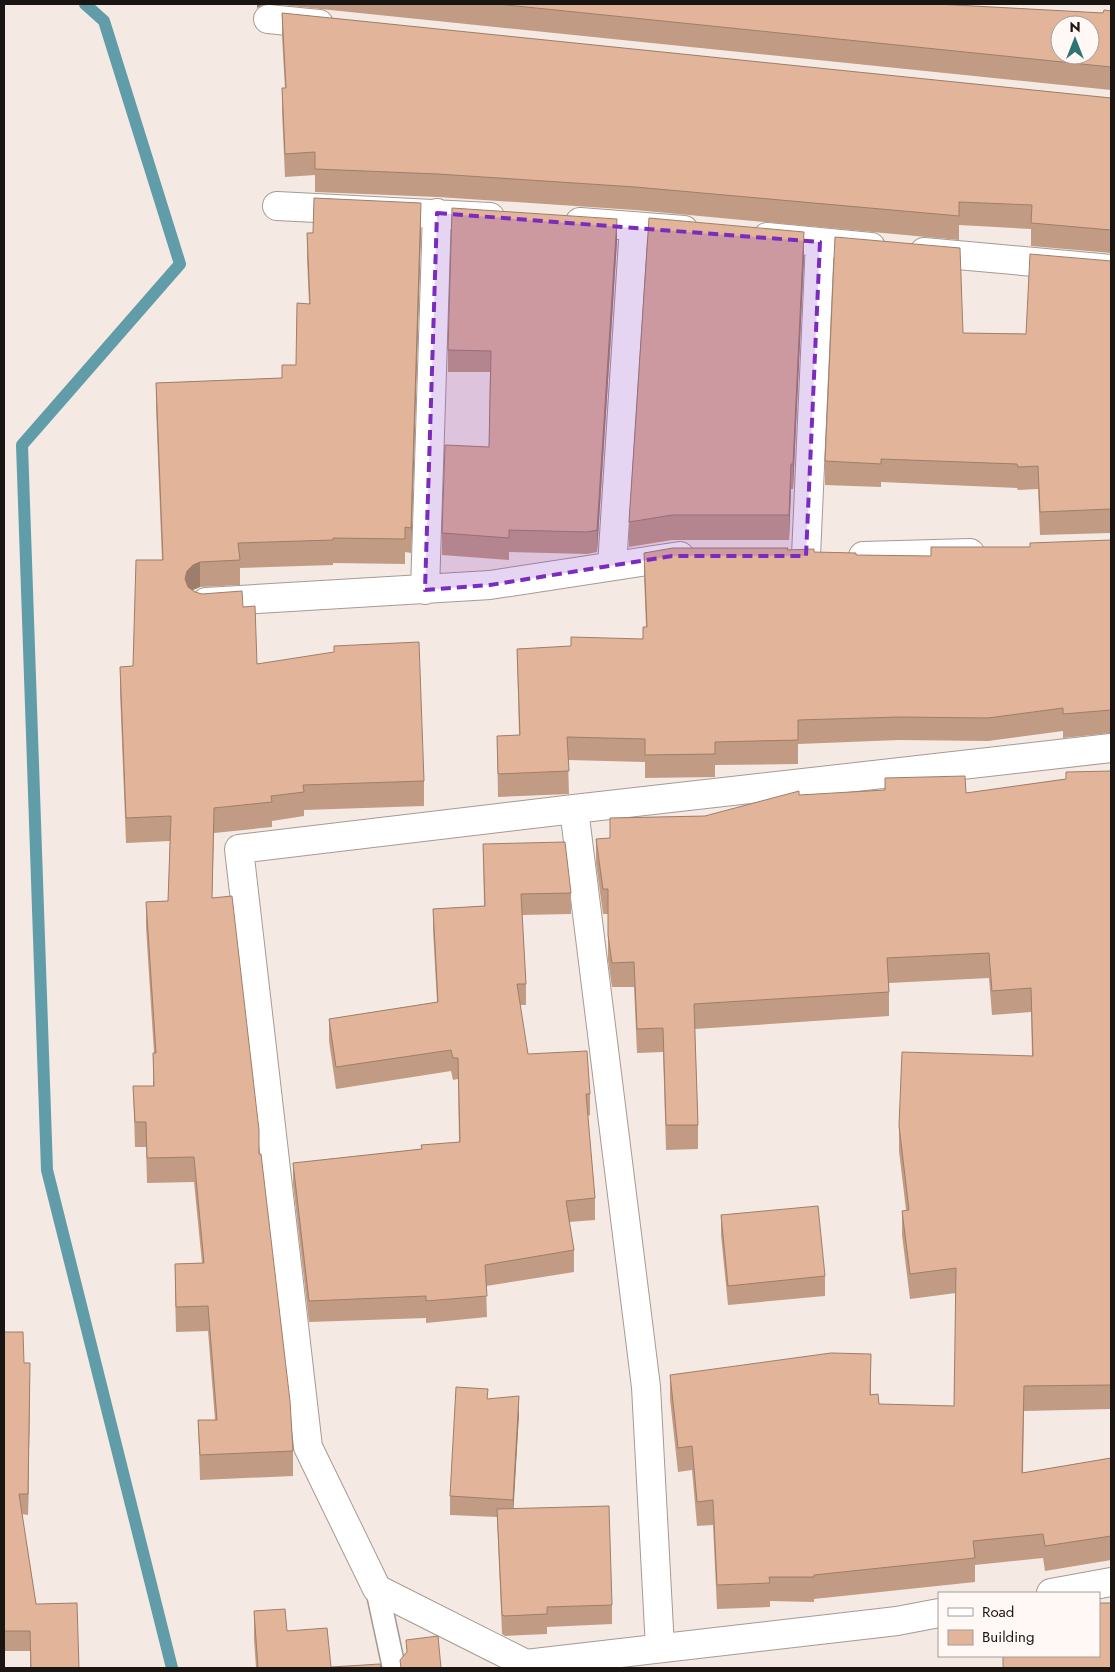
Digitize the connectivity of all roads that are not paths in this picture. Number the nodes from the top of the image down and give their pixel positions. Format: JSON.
{"nodes":[{"id":1,"x":268,"y":19,"type":"dead end"},
{"id":2,"x":347,"y":27,"type":"edge"},
{"id":3,"x":277,"y":206,"type":"dead end"},
{"id":4,"x":437,"y":213,"type":"junction"},
{"id":5,"x":516,"y":218,"type":"edge"},
{"id":6,"x":555,"y":221,"type":"edge"},
{"id":7,"x":634,"y":226,"type":"junction"},
{"id":8,"x":712,"y":233,"type":"edge"},
{"id":9,"x":742,"y":235,"type":"edge"},
{"id":10,"x":820,"y":242,"type":"junction"},
{"id":11,"x":1111,"y":269,"type":"edge"},
{"id":12,"x":996,"y":552,"type":"edge"},
{"id":13,"x":701,"y":556,"type":"edge"},
{"id":14,"x":777,"y":556,"type":"edge"},
{"id":15,"x":806,"y":556,"type":"junction"},
{"id":16,"x":612,"y":566,"type":"junction"},
{"id":17,"x":425,"y":590,"type":"junction"},
{"id":18,"x":200,"y":602,"type":"edge"},
{"id":19,"x":1111,"y":748,"type":"edge"},
{"id":20,"x":574,"y":809,"type":"junction"},
{"id":21,"x":1111,"y":1582,"type":"edge"},
{"id":22,"x":377,"y":1589,"type":"junction"},
{"id":23,"x":1056,"y":1592,"type":"edge"},
{"id":24,"x":938,"y":1613,"type":"edge"},
{"id":25,"x":660,"y":1648,"type":"junction"},
{"id":26,"x":394,"y":1668,"type":"edge"}],
"edges":[{"from":1,"to":2,"type":"street"},
{"from":3,"to":4,"type":"street"},
{"from":4,"to":5,"type":"street"},
{"from":4,"to":17,"type":"street"},
{"from":6,"to":7,"type":"street"},
{"from":7,"to":8,"type":"street"},
{"from":7,"to":16,"type":"street"},
{"from":9,"to":10,"type":"street"},
{"from":10,"to":11,"type":"street"},
{"from":10,"to":15,"type":"street"},
{"from":12,"to":15,"type":"street"},
{"from":13,"to":16,"type":"street"},
{"from":14,"to":15,"type":"street"},
{"from":16,"to":17,"type":"street"},
{"from":17,"to":18,"type":"street"},
{"from":19,"to":20,"type":"street"},
{"from":20,"to":22,"type":"street"},
{"from":20,"to":25,"type":"street"},
{"from":21,"to":23,"type":"street"},
{"from":22,"to":25,"type":"street"},
{"from":22,"to":26,"type":"lane"},
{"from":24,"to":25,"type":"street"}]}
